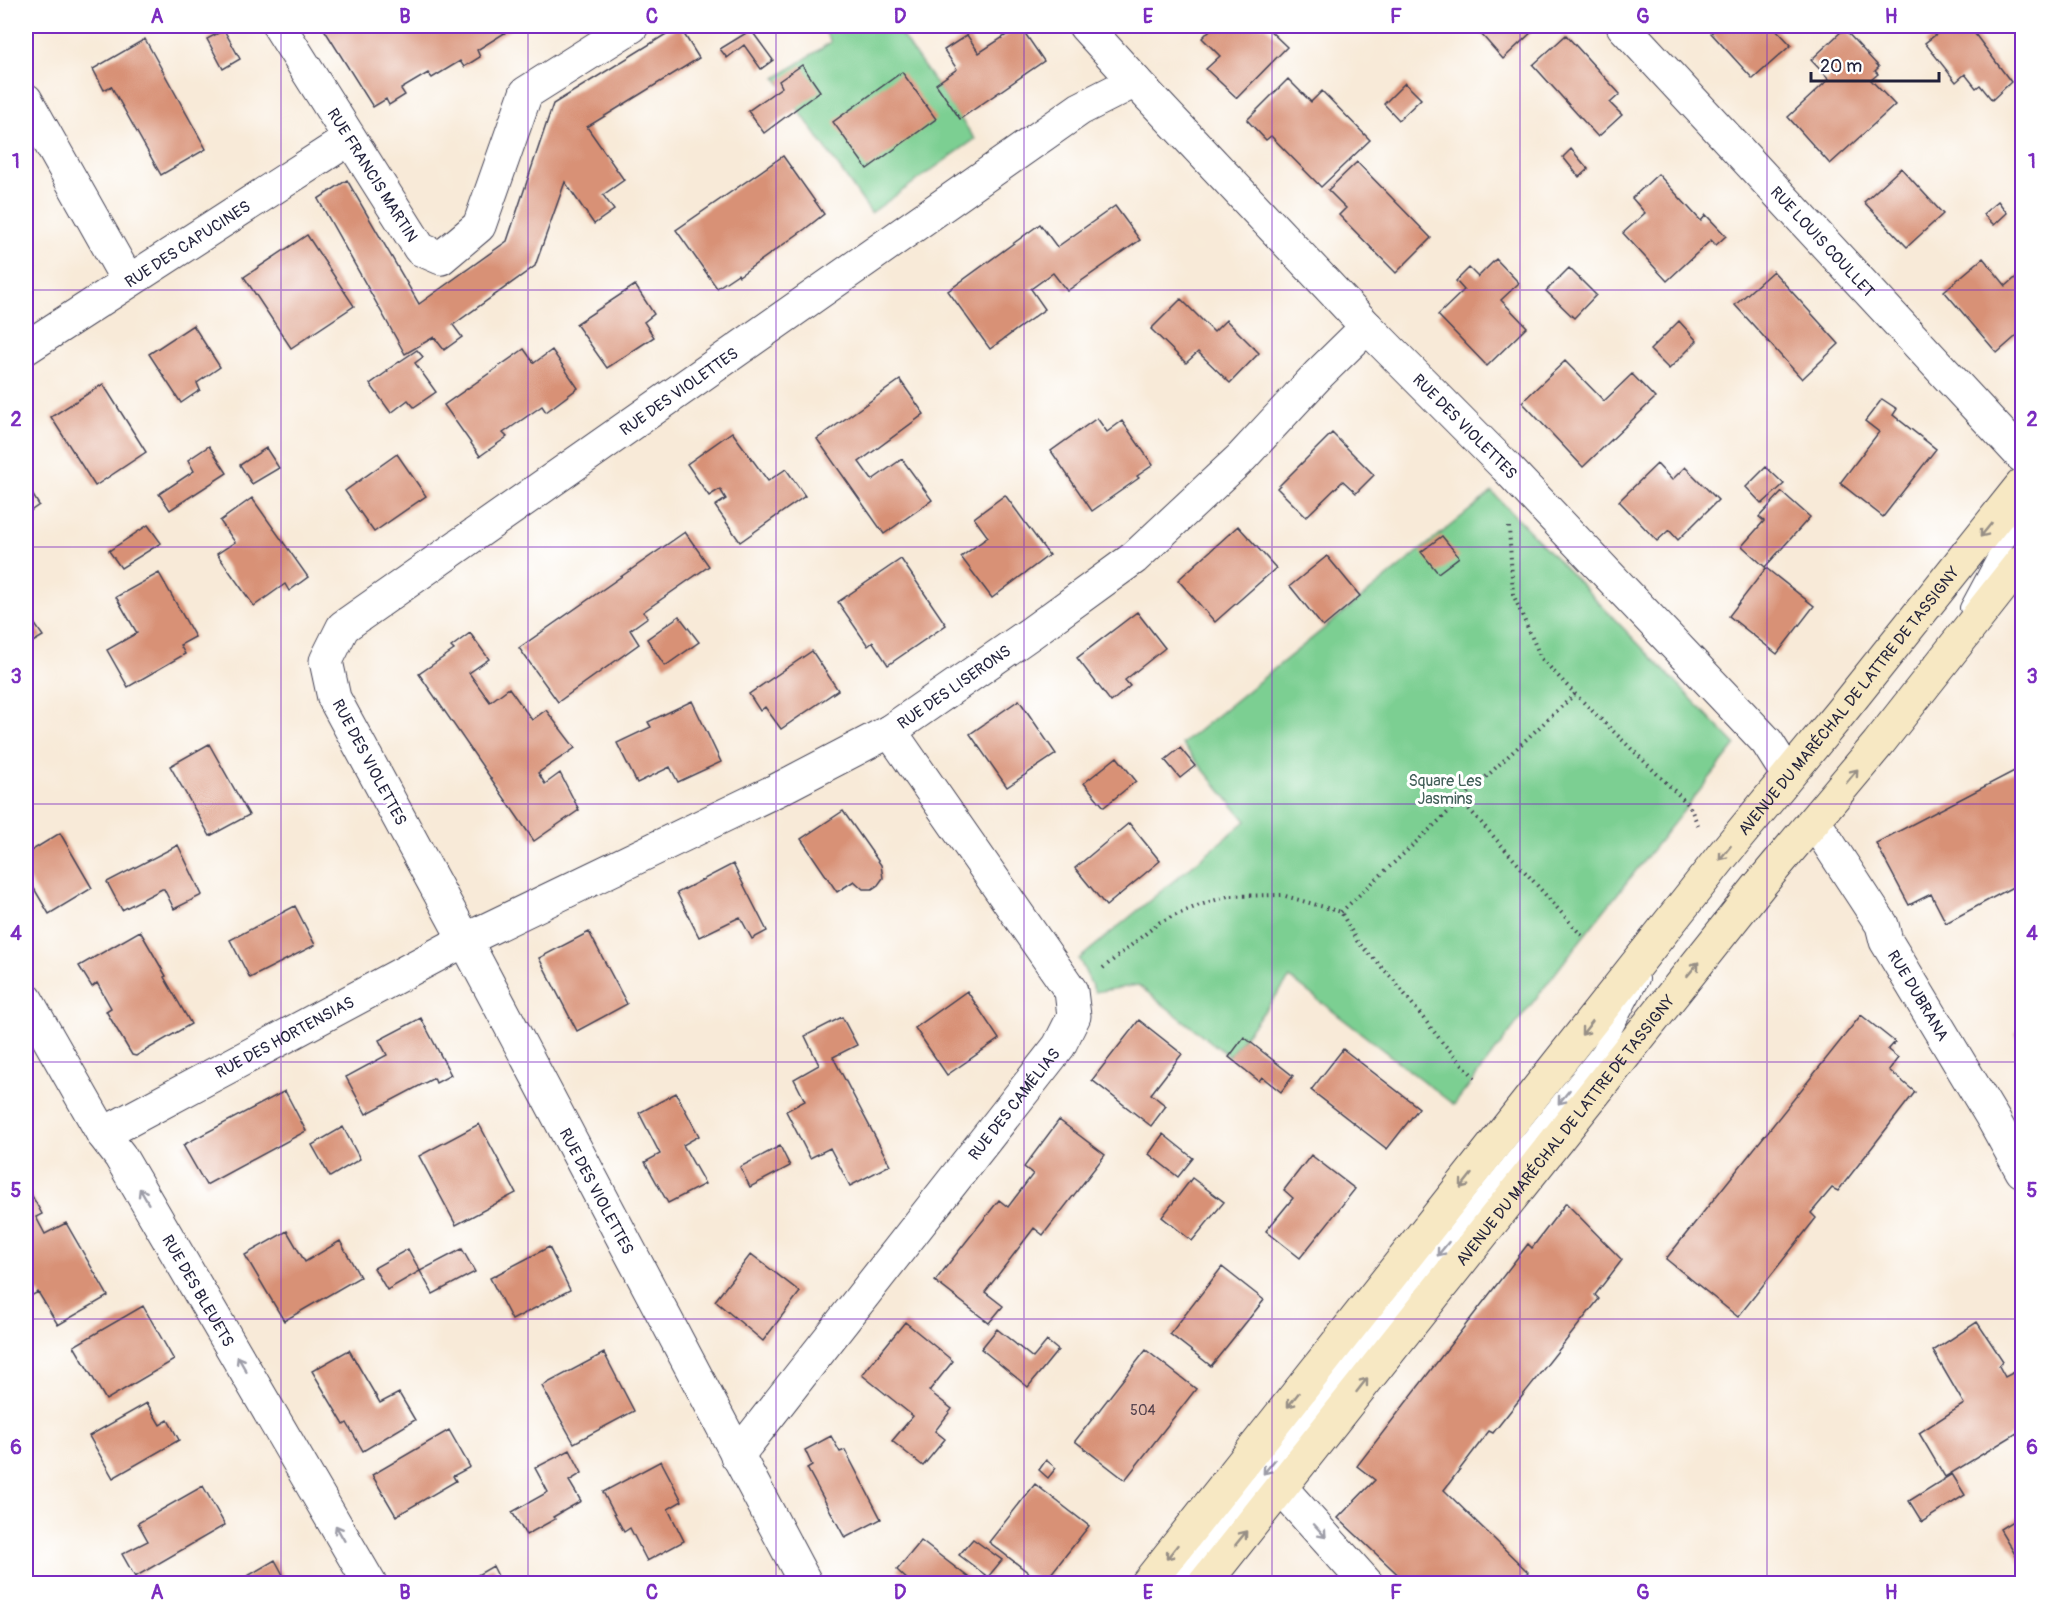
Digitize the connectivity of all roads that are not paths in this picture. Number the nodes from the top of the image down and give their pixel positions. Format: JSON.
{"nodes":[{"id":1,"x":279,"y":26,"type":"edge"},
{"id":2,"x":632,"y":26,"type":"edge"},
{"id":3,"x":1085,"y":26,"type":"edge"},
{"id":4,"x":1623,"y":26,"type":"edge"},
{"id":5,"x":1135,"y":81,"type":"junction"},
{"id":6,"x":26,"y":100,"type":"edge"},
{"id":7,"x":349,"y":139,"type":"junction"},
{"id":8,"x":128,"y":281,"type":"junction"},
{"id":9,"x":1367,"y":327,"type":"junction"},
{"id":10,"x":26,"y":348,"type":"edge"},
{"id":11,"x":2022,"y":456,"type":"edge"},
{"id":12,"x":2022,"y":485,"type":"edge"},
{"id":13,"x":2022,"y":520,"type":"edge"},
{"id":14,"x":2022,"y":561,"type":"edge"},
{"id":15,"x":1930,"y":679,"type":"junction"},
{"id":16,"x":890,"y":731,"type":"junction"},
{"id":17,"x":1788,"y":775,"type":"junction"},
{"id":18,"x":1815,"y":821,"type":"junction"},
{"id":19,"x":1675,"y":916,"type":"junction"},
{"id":20,"x":465,"y":940,"type":"junction"},
{"id":21,"x":26,"y":999,"type":"edge"},
{"id":22,"x":103,"y":1134,"type":"junction"},
{"id":23,"x":2022,"y":1171,"type":"edge"},
{"id":24,"x":737,"y":1455,"type":"junction"},
{"id":25,"x":1281,"y":1488,"type":"junction"},
{"id":26,"x":370,"y":1584,"type":"edge"},
{"id":27,"x":806,"y":1584,"type":"edge"},
{"id":28,"x":1148,"y":1584,"type":"edge"},
{"id":29,"x":1176,"y":1584,"type":"edge"},
{"id":30,"x":1204,"y":1584,"type":"edge"},
{"id":31,"x":1367,"y":1584,"type":"edge"}],
"edges":[{"from":1,"to":7,"type":"street","name":"RUE FRANCIS MARTIN"},
{"from":2,"to":7,"type":"street","name":"RUE FRANCIS MARTIN"},
{"from":3,"to":5,"type":"street","name":"RUE DES VIOLETTES"},
{"from":4,"to":11,"type":"street","name":"RUE LOUIS COULLET"},
{"from":5,"to":9,"type":"street","name":"RUE DES VIOLETTES"},
{"from":5,"to":20,"type":"street","name":"RUE DES VIOLETTES"},
{"from":6,"to":8,"type":"street"},
{"from":7,"to":8,"type":"street","name":"RUE DES CAPUCINES"},
{"from":8,"to":10,"type":"street","name":"RUE DES CAPUCINES"},
{"from":9,"to":16,"type":"street","name":"RUE DES LISERONS"},
{"from":9,"to":17,"type":"street","name":"RUE DES VIOLETTES"},
{"from":12,"to":17,"type":"main road","name":"AVENUE DU MARÉCHAL DE LATTRE DE TASSIGNY","one_way":true},
{"from":13,"to":15,"type":"lane","name":"AVENUE DU MARÉCHAL DE LATTRE DE TASSIGNY"},
{"from":14,"to":15,"type":"main road","name":"AVENUE DU MARÉCHAL DE LATTRE DE TASSIGNY"},
{"from":18,"to":15,"type":"main road","name":"AVENUE DU MARÉCHAL DE LATTRE DE TASSIGNY","one_way":true},
{"from":16,"to":20,"type":"street","name":"RUE DES LISERONS"},
{"from":16,"to":24,"type":"street","name":"RUE DES CAMÉLIAS"},
{"from":17,"to":18,"type":"main road"},
{"from":17,"to":19,"type":"main road","name":"AVENUE DU MARÉCHAL DE LATTRE DE TASSIGNY","one_way":true},
{"from":18,"to":23,"type":"street","name":"RUE DUBRANA"},
{"from":25,"to":18,"type":"main road","name":"AVENUE DU MARÉCHAL DE LATTRE DE TASSIGNY","one_way":true},
{"from":19,"to":28,"type":"main road","name":"AVENUE DU MARÉCHAL DE LATTRE DE TASSIGNY","one_way":true},
{"from":19,"to":29,"type":"lane","name":"AVENUE DU MARÉCHAL DE LATTRE DE TASSIGNY","one_way":true},
{"from":20,"to":22,"type":"street","name":"RUE DES HORTENSIAS"},
{"from":20,"to":24,"type":"street","name":"RUE DES VIOLETTES"},
{"from":21,"to":22,"type":"street","name":"RUE DES BLEUETS"},
{"from":26,"to":22,"type":"street","name":"RUE DES BLEUETS","one_way":true},
{"from":24,"to":27,"type":"street","name":"RUE DES VIOLETTES"},
{"from":30,"to":25,"type":"main road","name":"AVENUE DU MARÉCHAL DE LATTRE DE TASSIGNY","one_way":true},
{"from":25,"to":31,"type":"street","one_way":true}]}
